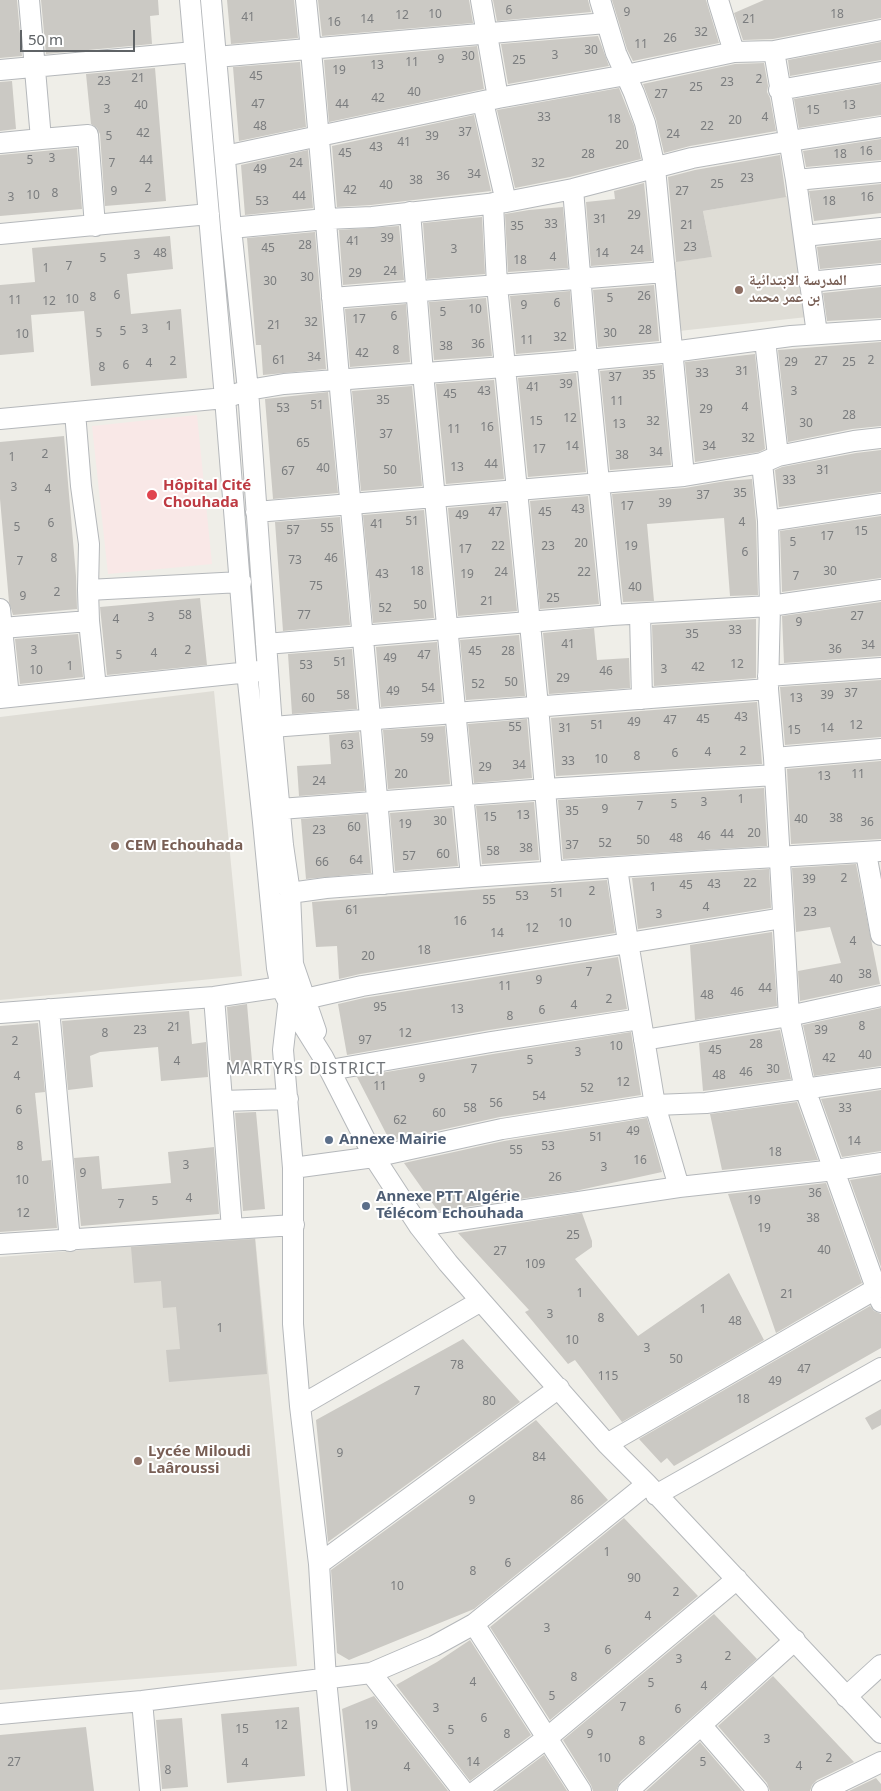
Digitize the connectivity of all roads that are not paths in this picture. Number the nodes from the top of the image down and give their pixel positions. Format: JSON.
{"nodes":[{"id":1,"x":29,"y":0,"type":"edge"},
{"id":2,"x":190,"y":0,"type":"edge"},
{"id":3,"x":211,"y":0,"type":"edge"},
{"id":4,"x":306,"y":0,"type":"edge"},
{"id":5,"x":481,"y":0,"type":"edge"},
{"id":6,"x":600,"y":0,"type":"edge"},
{"id":7,"x":719,"y":1,"type":"edge"},
{"id":8,"x":606,"y":23,"type":"junction"},
{"id":9,"x":881,"y":30,"type":"edge"},
{"id":10,"x":486,"y":33,"type":"junction"},
{"id":11,"x":311,"y":50,"type":"junction"},
{"id":12,"x":774,"y":51,"type":"junction"},
{"id":13,"x":194,"y":52,"type":"junction"},
{"id":14,"x":734,"y":52,"type":"junction"},
{"id":15,"x":216,"y":58,"type":"junction"},
{"id":16,"x":35,"y":67,"type":"junction"},
{"id":17,"x":0,"y":70,"type":"edge"},
{"id":18,"x":881,"y":72,"type":"edge"},
{"id":19,"x":626,"y":75,"type":"junction"},
{"id":20,"x":779,"y":90,"type":"junction"},
{"id":21,"x":491,"y":100,"type":"junction"},
{"id":22,"x":881,"y":127,"type":"edge"},
{"id":23,"x":320,"y":135,"type":"junction"},
{"id":24,"x":41,"y":139,"type":"junction"},
{"id":25,"x":790,"y":141,"type":"junction"},
{"id":26,"x":0,"y":143,"type":"edge"},
{"id":27,"x":225,"y":156,"type":"junction"},
{"id":28,"x":655,"y":168,"type":"junction"},
{"id":29,"x":881,"y":172,"type":"edge"},
{"id":30,"x":796,"y":180,"type":"junction"},
{"id":31,"x":573,"y":189,"type":"junction"},
{"id":32,"x":499,"y":203,"type":"junction"},
{"id":33,"x":410,"y":212,"type":"junction"},
{"id":34,"x":209,"y":214,"type":"junction"},
{"id":35,"x":326,"y":219,"type":"junction"},
{"id":36,"x":95,"y":226,"type":"junction"},
{"id":37,"x":231,"y":228,"type":"junction"},
{"id":38,"x":881,"y":228,"type":"edge"},
{"id":39,"x":0,"y":234,"type":"edge"},
{"id":40,"x":804,"y":236,"type":"junction"},
{"id":41,"x":665,"y":272,"type":"junction"},
{"id":42,"x":881,"y":275,"type":"edge"},
{"id":43,"x":580,"y":279,"type":"junction"},
{"id":44,"x":809,"y":282,"type":"junction"},
{"id":45,"x":497,"y":285,"type":"junction"},
{"id":46,"x":416,"y":291,"type":"junction"},
{"id":47,"x":332,"y":298,"type":"junction"},
{"id":48,"x":881,"y":330,"type":"edge"},
{"id":49,"x":817,"y":334,"type":"junction"},
{"id":50,"x":765,"y":340,"type":"junction"},
{"id":51,"x":672,"y":352,"type":"junction"},
{"id":52,"x":587,"y":360,"type":"junction"},
{"id":53,"x":506,"y":367,"type":"junction"},
{"id":54,"x":423,"y":373,"type":"junction"},
{"id":55,"x":339,"y":380,"type":"junction"},
{"id":56,"x":248,"y":390,"type":"junction"},
{"id":57,"x":225,"y":398,"type":"junction"},
{"id":58,"x":75,"y":412,"type":"junction"},
{"id":59,"x":0,"y":419,"type":"edge"},
{"id":60,"x":881,"y":438,"type":"edge"},
{"id":61,"x":770,"y":460,"type":"junction"},
{"id":62,"x":684,"y":476,"type":"junction"},
{"id":63,"x":600,"y":482,"type":"junction"},
{"id":64,"x":518,"y":490,"type":"junction"},
{"id":65,"x":435,"y":496,"type":"junction"},
{"id":66,"x":351,"y":504,"type":"junction"},
{"id":67,"x":881,"y":504,"type":"edge"},
{"id":68,"x":256,"y":512,"type":"junction"},
{"id":69,"x":768,"y":521,"type":"junction"},
{"id":70,"x":241,"y":582,"type":"junction"},
{"id":71,"x":88,"y":590,"type":"junction"},
{"id":72,"x":881,"y":590,"type":"edge"},
{"id":73,"x":770,"y":606,"type":"junction"},
{"id":74,"x":640,"y":614,"type":"junction"},
{"id":75,"x":612,"y":615,"type":"junction"},
{"id":76,"x":1,"y":619,"type":"edge"},
{"id":77,"x":89,"y":620,"type":"junction"},
{"id":78,"x":530,"y":622,"type":"junction"},
{"id":79,"x":447,"y":628,"type":"junction"},
{"id":80,"x":363,"y":636,"type":"junction"},
{"id":81,"x":266,"y":644,"type":"junction"},
{"id":82,"x":881,"y":668,"type":"edge"},
{"id":83,"x":268,"y":670,"type":"junction"},
{"id":84,"x":247,"y":672,"type":"junction"},
{"id":85,"x":768,"y":682,"type":"junction"},
{"id":86,"x":96,"y":688,"type":"junction"},
{"id":87,"x":4,"y":698,"type":"edge"},
{"id":88,"x":642,"y":699,"type":"junction"},
{"id":89,"x":538,"y":706,"type":"junction"},
{"id":90,"x":455,"y":712,"type":"junction"},
{"id":91,"x":371,"y":719,"type":"junction"},
{"id":92,"x":272,"y":727,"type":"junction"},
{"id":93,"x":881,"y":749,"type":"edge"},
{"id":94,"x":775,"y":766,"type":"junction"},
{"id":95,"x":546,"y":789,"type":"junction"},
{"id":96,"x":463,"y":795,"type":"junction"},
{"id":97,"x":378,"y":802,"type":"junction"},
{"id":98,"x":280,"y":809,"type":"junction"},
{"id":99,"x":873,"y":852,"type":"edge"},
{"id":100,"x":780,"y":857,"type":"junction"},
{"id":101,"x":617,"y":868,"type":"junction"},
{"id":102,"x":552,"y":872,"type":"junction"},
{"id":103,"x":471,"y":877,"type":"junction"},
{"id":104,"x":384,"y":884,"type":"junction"},
{"id":105,"x":290,"y":893,"type":"junction"},
{"id":106,"x":783,"y":918,"type":"junction"},
{"id":107,"x":881,"y":935,"type":"edge"},
{"id":108,"x":628,"y":942,"type":"junction"},
{"id":109,"x":292,"y":996,"type":"junction"},
{"id":110,"x":881,"y":996,"type":"edge"},
{"id":111,"x":214,"y":998,"type":"junction"},
{"id":112,"x":49,"y":1009,"type":"junction"},
{"id":113,"x":0,"y":1013,"type":"edge"},
{"id":114,"x":789,"y":1016,"type":"junction"},
{"id":115,"x":640,"y":1019,"type":"junction"},
{"id":116,"x":644,"y":1040,"type":"junction"},
{"id":117,"x":326,"y":1064,"type":"junction"},
{"id":118,"x":881,"y":1078,"type":"edge"},
{"id":119,"x":805,"y":1089,"type":"junction"},
{"id":120,"x":288,"y":1100,"type":"junction"},
{"id":121,"x":222,"y":1101,"type":"junction"},
{"id":122,"x":655,"y":1105,"type":"junction"},
{"id":123,"x":374,"y":1157,"type":"junction"},
{"id":124,"x":881,"y":1163,"type":"edge"},
{"id":125,"x":293,"y":1168,"type":"junction"},
{"id":126,"x":835,"y":1170,"type":"junction"},
{"id":127,"x":679,"y":1187,"type":"junction"},
{"id":128,"x":294,"y":1225,"type":"junction"},
{"id":129,"x":419,"y":1226,"type":"junction"},
{"id":130,"x":232,"y":1229,"type":"junction"},
{"id":131,"x":70,"y":1241,"type":"junction"},
{"id":132,"x":0,"y":1244,"type":"edge"},
{"id":133,"x":879,"y":1292,"type":"edge"},
{"id":134,"x":481,"y":1302,"type":"junction"},
{"id":135,"x":881,"y":1368,"type":"edge"},
{"id":136,"x":558,"y":1388,"type":"junction"},
{"id":137,"x":300,"y":1406,"type":"junction"},
{"id":138,"x":606,"y":1444,"type":"junction"},
{"id":139,"x":652,"y":1489,"type":"junction"},
{"id":140,"x":319,"y":1564,"type":"junction"},
{"id":141,"x":737,"y":1580,"type":"junction"},
{"id":142,"x":474,"y":1624,"type":"junction"},
{"id":143,"x":794,"y":1640,"type":"junction"},
{"id":144,"x":881,"y":1665,"type":"edge"},
{"id":145,"x":371,"y":1672,"type":"junction"},
{"id":146,"x":326,"y":1679,"type":"junction"},
{"id":147,"x":846,"y":1697,"type":"junction"},
{"id":148,"x":142,"y":1701,"type":"junction"},
{"id":149,"x":0,"y":1714,"type":"edge"},
{"id":150,"x":701,"y":1725,"type":"junction"},
{"id":151,"x":881,"y":1733,"type":"edge"},
{"id":152,"x":547,"y":1738,"type":"junction"},
{"id":153,"x":881,"y":1762,"type":"edge"},
{"id":154,"x":150,"y":1791,"type":"edge"},
{"id":155,"x":337,"y":1791,"type":"edge"},
{"id":156,"x":463,"y":1791,"type":"edge"},
{"id":157,"x":476,"y":1791,"type":"edge"},
{"id":158,"x":582,"y":1791,"type":"edge"},
{"id":159,"x":628,"y":1791,"type":"edge"},
{"id":160,"x":758,"y":1791,"type":"edge"},
{"id":161,"x":822,"y":1791,"type":"edge"}],
"edges":[{"from":1,"to":16,"type":"street"},
{"from":2,"to":13,"type":"street"},
{"from":3,"to":15,"type":"street"},
{"from":4,"to":11,"type":"street"},
{"from":5,"to":10,"type":"street"},
{"from":6,"to":8,"type":"street"},
{"from":7,"to":14,"type":"street"},
{"from":8,"to":10,"type":"street"},
{"from":8,"to":19,"type":"street"},
{"from":9,"to":12,"type":"street"},
{"from":10,"to":11,"type":"street"},
{"from":10,"to":21,"type":"street"},
{"from":11,"to":15,"type":"street"},
{"from":11,"to":23,"type":"street"},
{"from":12,"to":14,"type":"street"},
{"from":12,"to":20,"type":"street"},
{"from":13,"to":16,"type":"street"},
{"from":13,"to":34,"type":"street"},
{"from":14,"to":19,"type":"street"},
{"from":15,"to":27,"type":"street"},
{"from":16,"to":17,"type":"street"},
{"from":16,"to":24,"type":"street"},
{"from":18,"to":20,"type":"street"},
{"from":19,"to":21,"type":"street"},
{"from":19,"to":28,"type":"street"},
{"from":20,"to":25,"type":"street"},
{"from":21,"to":23,"type":"street"},
{"from":21,"to":32,"type":"street"},
{"from":22,"to":25,"type":"street"},
{"from":23,"to":27,"type":"street"},
{"from":23,"to":35,"type":"street"},
{"from":24,"to":26,"type":"street"},
{"from":24,"to":36,"type":"street"},
{"from":25,"to":28,"type":"street"},
{"from":25,"to":30,"type":"street"},
{"from":27,"to":37,"type":"street"},
{"from":28,"to":31,"type":"street"},
{"from":28,"to":41,"type":"street"},
{"from":29,"to":30,"type":"street"},
{"from":30,"to":40,"type":"street"},
{"from":31,"to":32,"type":"street"},
{"from":31,"to":43,"type":"street"},
{"from":32,"to":33,"type":"street"},
{"from":32,"to":45,"type":"street"},
{"from":33,"to":35,"type":"street"},
{"from":33,"to":46,"type":"street"},
{"from":34,"to":36,"type":"street"},
{"from":34,"to":57,"type":"street"},
{"from":35,"to":37,"type":"street"},
{"from":35,"to":47,"type":"street"},
{"from":36,"to":39,"type":"street"},
{"from":37,"to":56,"type":"street"},
{"from":38,"to":40,"type":"street"},
{"from":40,"to":44,"type":"street"},
{"from":41,"to":43,"type":"street"},
{"from":41,"to":51,"type":"street"},
{"from":42,"to":44,"type":"street"},
{"from":43,"to":45,"type":"street"},
{"from":43,"to":52,"type":"street"},
{"from":44,"to":49,"type":"street"},
{"from":45,"to":46,"type":"street"},
{"from":45,"to":53,"type":"street"},
{"from":46,"to":47,"type":"street"},
{"from":46,"to":54,"type":"street"},
{"from":47,"to":55,"type":"street"},
{"from":48,"to":49,"type":"street"},
{"from":49,"to":50,"type":"street"},
{"from":50,"to":51,"type":"street"},
{"from":50,"to":61,"type":"street"},
{"from":51,"to":52,"type":"street"},
{"from":51,"to":62,"type":"street"},
{"from":52,"to":53,"type":"street"},
{"from":52,"to":63,"type":"street"},
{"from":53,"to":54,"type":"street"},
{"from":53,"to":64,"type":"street"},
{"from":54,"to":55,"type":"street"},
{"from":54,"to":65,"type":"street"},
{"from":55,"to":56,"type":"street"},
{"from":55,"to":66,"type":"street"},
{"from":56,"to":57,"type":"street"},
{"from":56,"to":68,"type":"street"},
{"from":57,"to":58,"type":"street"},
{"from":57,"to":70,"type":"street"},
{"from":58,"to":59,"type":"street"},
{"from":58,"to":71,"type":"street"},
{"from":60,"to":61,"type":"street"},
{"from":61,"to":62,"type":"street"},
{"from":61,"to":69,"type":"street"},
{"from":62,"to":63,"type":"street"},
{"from":63,"to":64,"type":"street"},
{"from":63,"to":75,"type":"street"},
{"from":64,"to":65,"type":"street"},
{"from":64,"to":78,"type":"street"},
{"from":65,"to":66,"type":"street"},
{"from":65,"to":79,"type":"street"},
{"from":66,"to":68,"type":"street"},
{"from":66,"to":80,"type":"street"},
{"from":67,"to":69,"type":"street"},
{"from":68,"to":81,"type":"street"},
{"from":69,"to":73,"type":"street"},
{"from":70,"to":71,"type":"street"},
{"from":70,"to":84,"type":"street"},
{"from":71,"to":77,"type":"street"},
{"from":72,"to":73,"type":"street"},
{"from":73,"to":74,"type":"street"},
{"from":73,"to":85,"type":"street"},
{"from":74,"to":75,"type":"street"},
{"from":74,"to":88,"type":"street"},
{"from":75,"to":78,"type":"street"},
{"from":76,"to":77,"type":"street"},
{"from":76,"to":87,"type":"street"},
{"from":77,"to":86,"type":"street"},
{"from":78,"to":79,"type":"street"},
{"from":78,"to":89,"type":"street"},
{"from":79,"to":80,"type":"street"},
{"from":79,"to":90,"type":"street"},
{"from":80,"to":81,"type":"street"},
{"from":80,"to":91,"type":"street"},
{"from":81,"to":83,"type":"street"},
{"from":82,"to":85,"type":"street"},
{"from":83,"to":84,"type":"street"},
{"from":83,"to":92,"type":"street"},
{"from":84,"to":86,"type":"street"},
{"from":84,"to":109,"type":"street"},
{"from":85,"to":88,"type":"street"},
{"from":85,"to":94,"type":"street"},
{"from":86,"to":87,"type":"street"},
{"from":88,"to":89,"type":"street"},
{"from":89,"to":90,"type":"street"},
{"from":89,"to":95,"type":"street"},
{"from":90,"to":91,"type":"street"},
{"from":90,"to":96,"type":"street"},
{"from":91,"to":92,"type":"street"},
{"from":91,"to":97,"type":"street"},
{"from":92,"to":98,"type":"street"},
{"from":93,"to":94,"type":"street"},
{"from":94,"to":95,"type":"street"},
{"from":94,"to":100,"type":"street"},
{"from":95,"to":96,"type":"street"},
{"from":95,"to":102,"type":"street"},
{"from":96,"to":97,"type":"street"},
{"from":96,"to":103,"type":"street"},
{"from":97,"to":98,"type":"street"},
{"from":97,"to":104,"type":"street"},
{"from":98,"to":105,"type":"street"},
{"from":99,"to":100,"type":"street"},
{"from":99,"to":107,"type":"street"},
{"from":100,"to":101,"type":"street"},
{"from":100,"to":106,"type":"street"},
{"from":101,"to":102,"type":"street"},
{"from":101,"to":108,"type":"street"},
{"from":102,"to":103,"type":"street"},
{"from":103,"to":104,"type":"street"},
{"from":104,"to":105,"type":"street"},
{"from":105,"to":109,"type":"street"},
{"from":106,"to":108,"type":"street"},
{"from":106,"to":114,"type":"street"},
{"from":108,"to":109,"type":"street"},
{"from":108,"to":115,"type":"street"},
{"from":109,"to":111,"type":"street"},
{"from":109,"to":117,"type":"street"},
{"from":109,"to":120,"type":"street"},
{"from":110,"to":114,"type":"street"},
{"from":111,"to":112,"type":"street"},
{"from":111,"to":121,"type":"street"},
{"from":112,"to":113,"type":"street"},
{"from":112,"to":131,"type":"street"},
{"from":114,"to":116,"type":"street"},
{"from":114,"to":119,"type":"street"},
{"from":115,"to":116,"type":"street"},
{"from":115,"to":117,"type":"street"},
{"from":116,"to":122,"type":"street"},
{"from":117,"to":123,"type":"street"},
{"from":118,"to":119,"type":"street"},
{"from":119,"to":122,"type":"street"},
{"from":119,"to":126,"type":"street"},
{"from":120,"to":121,"type":"street"},
{"from":120,"to":125,"type":"street"},
{"from":121,"to":130,"type":"street"},
{"from":122,"to":123,"type":"street"},
{"from":122,"to":127,"type":"street"},
{"from":123,"to":125,"type":"street"},
{"from":123,"to":129,"type":"street"},
{"from":124,"to":126,"type":"street"},
{"from":125,"to":128,"type":"street"},
{"from":126,"to":127,"type":"street"},
{"from":126,"to":133,"type":"street"},
{"from":127,"to":129,"type":"street"},
{"from":128,"to":130,"type":"street"},
{"from":128,"to":137,"type":"street"},
{"from":129,"to":134,"type":"street"},
{"from":130,"to":131,"type":"street"},
{"from":131,"to":132,"type":"street"},
{"from":133,"to":138,"type":"street"},
{"from":134,"to":136,"type":"street"},
{"from":134,"to":137,"type":"street"},
{"from":135,"to":139,"type":"street"},
{"from":136,"to":138,"type":"street"},
{"from":136,"to":140,"type":"street"},
{"from":137,"to":140,"type":"street"},
{"from":138,"to":139,"type":"street"},
{"from":139,"to":141,"type":"street"},
{"from":139,"to":142,"type":"street"},
{"from":140,"to":146,"type":"street"},
{"from":141,"to":143,"type":"street"},
{"from":141,"to":152,"type":"street"},
{"from":142,"to":145,"type":"street"},
{"from":142,"to":152,"type":"street"},
{"from":143,"to":147,"type":"street"},
{"from":143,"to":150,"type":"street"},
{"from":144,"to":147,"type":"street"},
{"from":145,"to":146,"type":"street"},
{"from":145,"to":156,"type":"street"},
{"from":146,"to":148,"type":"street"},
{"from":146,"to":155,"type":"street"},
{"from":147,"to":151,"type":"street"},
{"from":148,"to":149,"type":"street"},
{"from":148,"to":154,"type":"street"},
{"from":150,"to":159,"type":"street"},
{"from":150,"to":160,"type":"street"},
{"from":152,"to":157,"type":"street"},
{"from":152,"to":158,"type":"street"},
{"from":153,"to":161,"type":"street"}]}
